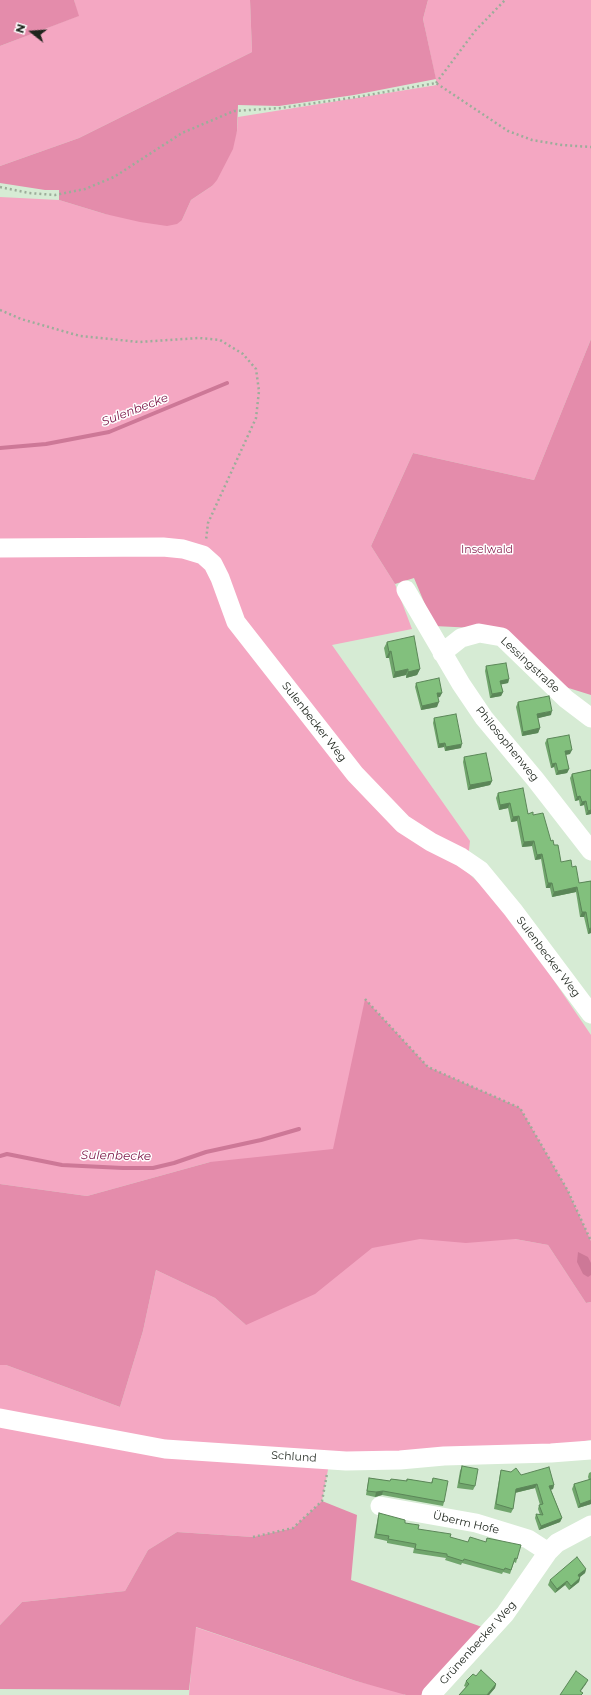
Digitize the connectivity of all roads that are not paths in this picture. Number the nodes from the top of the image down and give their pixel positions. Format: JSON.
{"nodes":[{"id":1,"x":0,"y":548,"type":"edge"},
{"id":2,"x":406,"y":590,"type":"dead end"},
{"id":3,"x":442,"y":653,"type":"junction"},
{"id":4,"x":591,"y":718,"type":"edge"},
{"id":5,"x":591,"y":851,"type":"edge"},
{"id":6,"x":591,"y":1014,"type":"edge"},
{"id":7,"x":0,"y":1418,"type":"edge"},
{"id":8,"x":591,"y":1450,"type":"edge"},
{"id":9,"x":380,"y":1506,"type":"dead end"},
{"id":10,"x":591,"y":1525,"type":"edge"},
{"id":11,"x":548,"y":1552,"type":"junction"},
{"id":12,"x":431,"y":1695,"type":"edge"}],
"edges":[{"from":1,"to":6,"type":"street","name":"Sulenbecker Weg"},
{"from":2,"to":3,"type":"street","name":"Philosophenweg"},
{"from":3,"to":4,"type":"street","name":"Lessingstraße"},
{"from":3,"to":5,"type":"street","name":"Philosophenweg"},
{"from":7,"to":8,"type":"street","name":"Schlund"},
{"from":9,"to":11,"type":"street","name":"Überm Hofe"},
{"from":10,"to":11,"type":"street","name":"Grünenbecker Weg"},
{"from":11,"to":12,"type":"street","name":"Grünenbecker Weg"}]}
